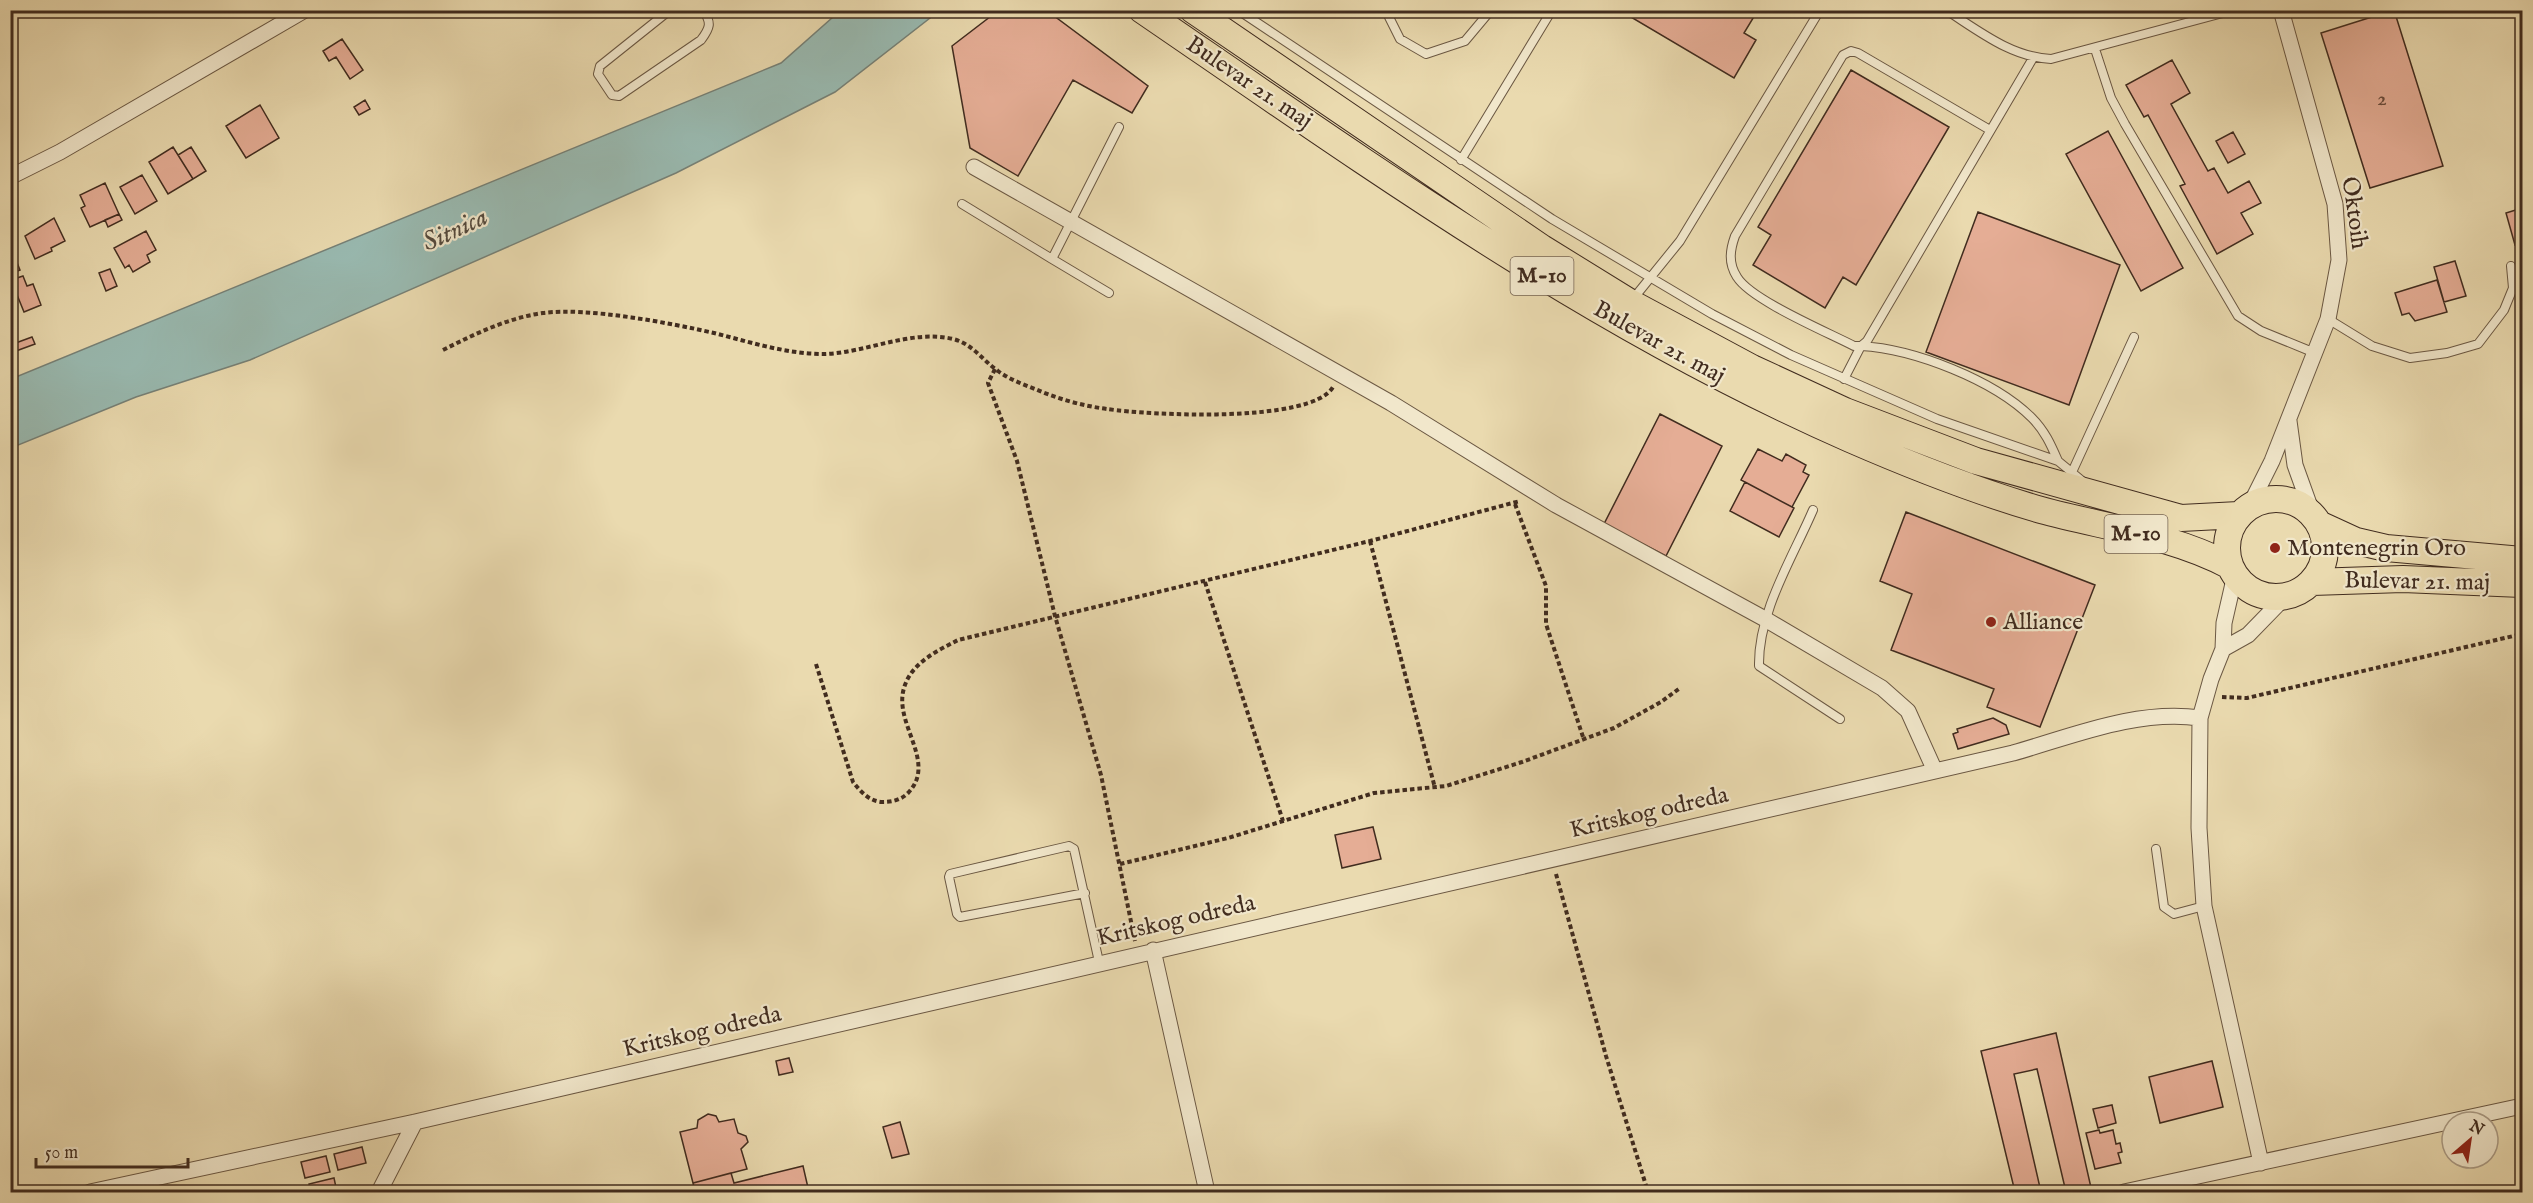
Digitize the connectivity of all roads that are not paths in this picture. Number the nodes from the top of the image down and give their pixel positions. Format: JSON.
{"nodes":[{"id":1,"x":305,"y":10,"type":"edge"},
{"id":2,"x":670,"y":10,"type":"edge"},
{"id":3,"x":703,"y":10,"type":"edge"},
{"id":4,"x":1142,"y":10,"type":"edge"},
{"id":5,"x":1238,"y":10,"type":"edge"},
{"id":6,"x":1392,"y":10,"type":"edge"},
{"id":7,"x":1491,"y":10,"type":"edge"},
{"id":8,"x":1552,"y":10,"type":"edge"},
{"id":9,"x":1820,"y":10,"type":"edge"},
{"id":10,"x":1946,"y":10,"type":"edge"},
{"id":11,"x":2234,"y":10,"type":"edge"},
{"id":12,"x":2281,"y":10,"type":"edge"},
{"id":13,"x":1208,"y":17,"type":"edge"},
{"id":14,"x":2095,"y":49,"type":"junction"},
{"id":15,"x":2032,"y":58,"type":"junction"},
{"id":16,"x":1119,"y":127,"type":"dead end"},
{"id":17,"x":1990,"y":130,"type":"junction"},
{"id":18,"x":1461,"y":160,"type":"junction"},
{"id":19,"x":974,"y":166,"type":"dead end"},
{"id":20,"x":10,"y":177,"type":"edge"},
{"id":21,"x":962,"y":204,"type":"dead end"},
{"id":22,"x":1072,"y":222,"type":"junction"},
{"id":23,"x":1052,"y":259,"type":"junction"},
{"id":24,"x":2511,"y":266,"type":"dead end"},
{"id":25,"x":1651,"y":277,"type":"junction"},
{"id":26,"x":1109,"y":293,"type":"dead end"},
{"id":27,"x":1630,"y":303,"type":"junction"},
{"id":28,"x":2328,"y":319,"type":"junction"},
{"id":29,"x":2134,"y":336,"type":"dead end"},
{"id":30,"x":1861,"y":346,"type":"junction"},
{"id":31,"x":2315,"y":353,"type":"junction"},
{"id":32,"x":1844,"y":379,"type":"junction"},
{"id":33,"x":2288,"y":418,"type":"junction"},
{"id":34,"x":2058,"y":461,"type":"junction"},
{"id":35,"x":2073,"y":470,"type":"junction"},
{"id":36,"x":2093,"y":495,"type":"junction"},
{"id":37,"x":1814,"y":510,"type":"dead end"},
{"id":38,"x":2244,"y":511,"type":"junction"},
{"id":39,"x":2316,"y":519,"type":"junction"},
{"id":40,"x":2523,"y":560,"type":"edge"},
{"id":41,"x":2232,"y":570,"type":"junction"},
{"id":42,"x":2312,"y":582,"type":"junction"},
{"id":43,"x":2523,"y":584,"type":"edge"},
{"id":44,"x":2285,"y":597,"type":"junction"},
{"id":45,"x":1765,"y":619,"type":"junction"},
{"id":46,"x":2223,"y":649,"type":"junction"},
{"id":47,"x":2200,"y":718,"type":"junction"},
{"id":48,"x":1840,"y":719,"type":"dead end"},
{"id":49,"x":1935,"y":771,"type":"junction"},
{"id":50,"x":2156,"y":849,"type":"dead end"},
{"id":51,"x":1085,"y":892,"type":"junction"},
{"id":52,"x":2204,"y":906,"type":"junction"},
{"id":53,"x":1153,"y":950,"type":"junction"},
{"id":54,"x":1099,"y":962,"type":"junction"},
{"id":55,"x":2523,"y":1106,"type":"edge"},
{"id":56,"x":415,"y":1122,"type":"junction"},
{"id":57,"x":2261,"y":1162,"type":"junction"},
{"id":58,"x":90,"y":1192,"type":"edge"},
{"id":59,"x":379,"y":1192,"type":"edge"},
{"id":60,"x":1207,"y":1192,"type":"edge"},
{"id":61,"x":2124,"y":1192,"type":"edge"}],
"edges":[{"from":1,"to":20,"type":"street"},
{"from":2,"to":3,"type":"lane"},
{"from":4,"to":41,"type":"main road","name":"Bulevar 21. maj","number":"M-10"},
{"from":5,"to":18,"type":"lane"},
{"from":6,"to":7,"type":"lane"},
{"from":8,"to":18,"type":"lane"},
{"from":9,"to":25,"type":"lane"},
{"from":10,"to":15,"type":"lane"},
{"from":11,"to":14,"type":"lane"},
{"from":12,"to":28,"type":"street","name":"Oktoih"},
{"from":13,"to":27,"type":"main road","name":"Bulevar 21. maj","number":"M-10"},
{"from":14,"to":15,"type":"lane"},
{"from":14,"to":31,"type":"lane"},
{"from":15,"to":17,"type":"lane"},
{"from":16,"to":22,"type":"lane"},
{"from":17,"to":30,"type":"lane"},
{"from":17,"to":30,"type":"lane"},
{"from":18,"to":25,"type":"lane"},
{"from":19,"to":22,"type":"street"},
{"from":21,"to":23,"type":"lane"},
{"from":22,"to":23,"type":"lane"},
{"from":22,"to":45,"type":"street"},
{"from":23,"to":26,"type":"lane"},
{"from":24,"to":28,"type":"lane"},
{"from":25,"to":27,"type":"lane"},
{"from":25,"to":32,"type":"lane"},
{"from":27,"to":36,"type":"main road","name":"Bulevar 21. maj","number":"M-10"},
{"from":28,"to":31,"type":"street","name":"Oktoih"},
{"from":29,"to":35,"type":"lane"},
{"from":30,"to":32,"type":"lane"},
{"from":30,"to":34,"type":"lane"},
{"from":31,"to":33,"type":"street","name":"Oktoih"},
{"from":32,"to":34,"type":"lane"},
{"from":33,"to":38,"type":"street","name":"Oktoih"},
{"from":33,"to":39,"type":"street"},
{"from":34,"to":35,"type":"lane"},
{"from":35,"to":36,"type":"lane"},
{"from":36,"to":38,"type":"main road","name":"Bulevar 21. maj","number":"M-10"},
{"from":37,"to":45,"type":"lane"},
{"from":38,"to":39,"type":"main road","number":"M-10"},
{"from":38,"to":41,"type":"main road"},
{"from":39,"to":40,"type":"main road","name":"Bulevar 21. maj","number":"M-10"},
{"from":39,"to":42,"type":"main road"},
{"from":41,"to":44,"type":"main road","number":"M-10"},
{"from":41,"to":46,"type":"street"},
{"from":42,"to":43,"type":"main road","name":"Bulevar 21. maj"},
{"from":42,"to":44,"type":"main road"},
{"from":44,"to":46,"type":"street"},
{"from":45,"to":48,"type":"lane"},
{"from":45,"to":49,"type":"street"},
{"from":46,"to":47,"type":"street"},
{"from":47,"to":49,"type":"street","name":"Kritskog odreda"},
{"from":47,"to":52,"type":"street"},
{"from":49,"to":53,"type":"street","name":"Kritskog odreda"},
{"from":50,"to":52,"type":"lane"},
{"from":51,"to":51,"type":"lane"},
{"from":51,"to":54,"type":"lane"},
{"from":52,"to":57,"type":"street"},
{"from":53,"to":54,"type":"street","name":"Kritskog odreda"},
{"from":53,"to":60,"type":"street"},
{"from":54,"to":56,"type":"street","name":"Kritskog odreda"},
{"from":55,"to":57,"type":"street"},
{"from":56,"to":58,"type":"street","name":"Kritskog odreda"},
{"from":56,"to":59,"type":"street"},
{"from":57,"to":61,"type":"street"}]}
